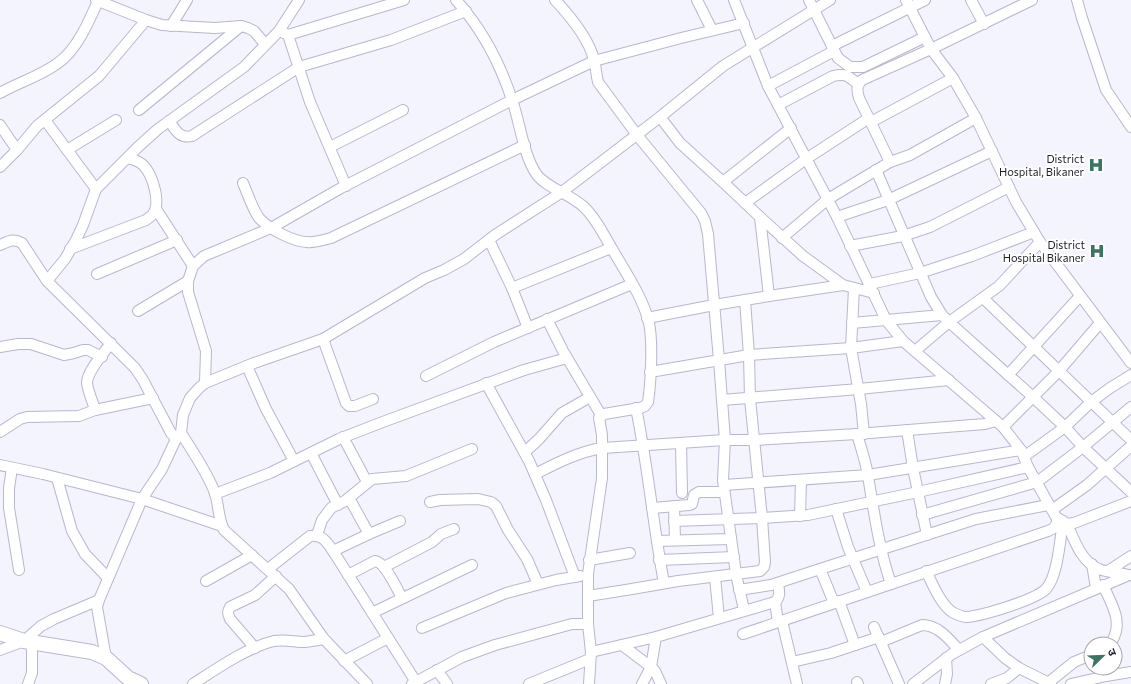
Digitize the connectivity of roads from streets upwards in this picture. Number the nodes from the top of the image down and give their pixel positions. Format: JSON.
{"nodes":[{"id":1,"x":97,"y":0,"type":"edge"},
{"id":2,"x":187,"y":0,"type":"edge"},
{"id":3,"x":299,"y":0,"type":"edge"},
{"id":4,"x":404,"y":0,"type":"edge"},
{"id":5,"x":456,"y":0,"type":"edge"},
{"id":6,"x":697,"y":0,"type":"edge"},
{"id":7,"x":734,"y":0,"type":"edge"},
{"id":8,"x":830,"y":0,"type":"edge"},
{"id":9,"x":925,"y":0,"type":"edge"},
{"id":10,"x":971,"y":0,"type":"edge"},
{"id":11,"x":1032,"y":0,"type":"edge"},
{"id":12,"x":1077,"y":0,"type":"edge"},
{"id":13,"x":560,"y":2,"type":"edge"},
{"id":14,"x":908,"y":3,"type":"edge"},
{"id":15,"x":812,"y":5,"type":"edge"},
{"id":16,"x":466,"y":11,"type":"junction"},
{"id":17,"x":146,"y":20,"type":"junction"},
{"id":18,"x":744,"y":23,"type":"junction"},
{"id":19,"x":984,"y":24,"type":"junction"},
{"id":20,"x":171,"y":26,"type":"junction"},
{"id":21,"x":241,"y":26,"type":"junction"},
{"id":22,"x":712,"y":30,"type":"junction"},
{"id":23,"x":283,"y":33,"type":"junction"},
{"id":24,"x":925,"y":37,"type":"junction"},
{"id":25,"x":265,"y":44,"type":"junction"},
{"id":26,"x":753,"y":47,"type":"junction"},
{"id":27,"x":833,"y":48,"type":"junction"},
{"id":28,"x":931,"y":49,"type":"junction"},
{"id":29,"x":594,"y":61,"type":"junction"},
{"id":30,"x":299,"y":67,"type":"junction"},
{"id":31,"x":953,"y":78,"type":"junction"},
{"id":32,"x":858,"y":84,"type":"junction"},
{"id":33,"x":768,"y":86,"type":"junction"},
{"id":34,"x":0,"y":93,"type":"edge"},
{"id":35,"x":512,"y":100,"type":"junction"},
{"id":36,"x":778,"y":105,"type":"junction"},
{"id":37,"x":139,"y":110,"type":"dead end"},
{"id":38,"x":404,"y":110,"type":"dead end"},
{"id":39,"x":660,"y":117,"type":"junction"},
{"id":40,"x":976,"y":118,"type":"junction"},
{"id":41,"x":45,"y":120,"type":"junction"},
{"id":42,"x":116,"y":120,"type":"dead end"},
{"id":43,"x":870,"y":120,"type":"junction"},
{"id":44,"x":170,"y":121,"type":"junction"},
{"id":45,"x":0,"y":125,"type":"edge"},
{"id":46,"x":791,"y":128,"type":"junction"},
{"id":47,"x":1131,"y":128,"type":"edge"},
{"id":48,"x":637,"y":135,"type":"junction"},
{"id":49,"x":525,"y":145,"type":"junction"},
{"id":50,"x":330,"y":147,"type":"junction"},
{"id":51,"x":17,"y":150,"type":"junction"},
{"id":52,"x":67,"y":150,"type":"junction"},
{"id":53,"x":992,"y":151,"type":"junction"},
{"id":54,"x":128,"y":158,"type":"junction"},
{"id":55,"x":806,"y":159,"type":"junction"},
{"id":56,"x":890,"y":162,"type":"junction"},
{"id":57,"x":0,"y":167,"type":"edge"},
{"id":58,"x":876,"y":170,"type":"junction"},
{"id":59,"x":243,"y":182,"type":"dead end"},
{"id":60,"x":723,"y":182,"type":"junction"},
{"id":61,"x":346,"y":186,"type":"junction"},
{"id":62,"x":1009,"y":187,"type":"junction"},
{"id":63,"x":96,"y":189,"type":"junction"},
{"id":64,"x":562,"y":192,"type":"junction"},
{"id":65,"x":828,"y":199,"type":"junction"},
{"id":66,"x":888,"y":200,"type":"junction"},
{"id":67,"x":745,"y":203,"type":"junction"},
{"id":68,"x":156,"y":209,"type":"junction"},
{"id":69,"x":760,"y":217,"type":"junction"},
{"id":70,"x":837,"y":217,"type":"junction"},
{"id":71,"x":271,"y":228,"type":"junction"},
{"id":72,"x":1034,"y":232,"type":"junction"},
{"id":73,"x":903,"y":236,"type":"junction"},
{"id":74,"x":782,"y":238,"type":"junction"},
{"id":75,"x":176,"y":240,"type":"junction"},
{"id":76,"x":489,"y":240,"type":"junction"},
{"id":77,"x":1040,"y":242,"type":"junction"},
{"id":78,"x":0,"y":245,"type":"edge"},
{"id":79,"x":850,"y":246,"type":"junction"},
{"id":80,"x":611,"y":248,"type":"junction"},
{"id":81,"x":70,"y":250,"type":"junction"},
{"id":82,"x":193,"y":266,"type":"junction"},
{"id":83,"x":920,"y":273,"type":"junction"},
{"id":84,"x":97,"y":274,"type":"dead end"},
{"id":85,"x":48,"y":281,"type":"junction"},
{"id":86,"x":188,"y":281,"type":"junction"},
{"id":87,"x":632,"y":284,"type":"junction"},
{"id":88,"x":843,"y":285,"type":"junction"},
{"id":89,"x":512,"y":288,"type":"junction"},
{"id":90,"x":854,"y":288,"type":"junction"},
{"id":91,"x":872,"y":289,"type":"junction"},
{"id":92,"x":769,"y":296,"type":"junction"},
{"id":93,"x":1080,"y":296,"type":"junction"},
{"id":94,"x":983,"y":298,"type":"junction"},
{"id":95,"x":744,"y":300,"type":"junction"},
{"id":96,"x":714,"y":305,"type":"junction"},
{"id":97,"x":138,"y":311,"type":"dead end"},
{"id":98,"x":647,"y":318,"type":"junction"},
{"id":99,"x":946,"y":318,"type":"junction"},
{"id":100,"x":547,"y":319,"type":"junction"},
{"id":101,"x":886,"y":320,"type":"junction"},
{"id":102,"x":852,"y":323,"type":"junction"},
{"id":103,"x":1100,"y":324,"type":"junction"},
{"id":104,"x":528,"y":328,"type":"junction"},
{"id":105,"x":323,"y":339,"type":"junction"},
{"id":106,"x":903,"y":341,"type":"junction"},
{"id":107,"x":111,"y":343,"type":"junction"},
{"id":108,"x":0,"y":347,"type":"edge"},
{"id":109,"x":1033,"y":347,"type":"junction"},
{"id":110,"x":851,"y":348,"type":"junction"},
{"id":111,"x":915,"y":351,"type":"junction"},
{"id":112,"x":749,"y":355,"type":"junction"},
{"id":113,"x":102,"y":356,"type":"junction"},
{"id":114,"x":567,"y":358,"type":"junction"},
{"id":115,"x":719,"y":360,"type":"junction"},
{"id":116,"x":1130,"y":360,"type":"edge"},
{"id":117,"x":247,"y":366,"type":"junction"},
{"id":118,"x":650,"y":372,"type":"junction"},
{"id":119,"x":1058,"y":372,"type":"junction"},
{"id":120,"x":1008,"y":375,"type":"junction"},
{"id":121,"x":426,"y":376,"type":"dead end"},
{"id":122,"x":1131,"y":376,"type":"edge"},
{"id":123,"x":949,"y":380,"type":"junction"},
{"id":124,"x":205,"y":383,"type":"junction"},
{"id":125,"x":486,"y":383,"type":"junction"},
{"id":126,"x":859,"y":390,"type":"junction"},
{"id":127,"x":1033,"y":396,"type":"junction"},
{"id":128,"x":590,"y":397,"type":"junction"},
{"id":129,"x":153,"y":398,"type":"junction"},
{"id":130,"x":374,"y":399,"type":"dead end"},
{"id":131,"x":750,"y":399,"type":"junction"},
{"id":132,"x":722,"y":400,"type":"junction"},
{"id":133,"x":1091,"y":402,"type":"junction"},
{"id":134,"x":1131,"y":407,"type":"edge"},
{"id":135,"x":636,"y":408,"type":"junction"},
{"id":136,"x":96,"y":410,"type":"junction"},
{"id":137,"x":601,"y":415,"type":"junction"},
{"id":138,"x":1112,"y":422,"type":"junction"},
{"id":139,"x":1000,"y":424,"type":"junction"},
{"id":140,"x":1065,"y":427,"type":"junction"},
{"id":141,"x":907,"y":430,"type":"junction"},
{"id":142,"x":0,"y":432,"type":"edge"},
{"id":143,"x":861,"y":434,"type":"junction"},
{"id":144,"x":178,"y":436,"type":"junction"},
{"id":145,"x":343,"y":437,"type":"junction"},
{"id":146,"x":725,"y":440,"type":"junction"},
{"id":147,"x":755,"y":440,"type":"junction"},
{"id":148,"x":1131,"y":440,"type":"edge"},
{"id":149,"x":681,"y":443,"type":"junction"},
{"id":150,"x":644,"y":445,"type":"junction"},
{"id":151,"x":1131,"y":446,"type":"edge"},
{"id":152,"x":1083,"y":447,"type":"junction"},
{"id":153,"x":602,"y":448,"type":"junction"},
{"id":154,"x":472,"y":449,"type":"dead end"},
{"id":155,"x":525,"y":452,"type":"junction"},
{"id":156,"x":312,"y":453,"type":"junction"},
{"id":157,"x":1023,"y":453,"type":"junction"},
{"id":158,"x":294,"y":461,"type":"junction"},
{"id":159,"x":0,"y":465,"type":"edge"},
{"id":160,"x":1028,"y":467,"type":"junction"},
{"id":161,"x":12,"y":468,"type":"junction"},
{"id":162,"x":913,"y":468,"type":"junction"},
{"id":163,"x":1106,"y":469,"type":"junction"},
{"id":164,"x":535,"y":474,"type":"junction"},
{"id":165,"x":868,"y":475,"type":"junction"},
{"id":166,"x":57,"y":478,"type":"junction"},
{"id":167,"x":801,"y":480,"type":"junction"},
{"id":168,"x":367,"y":482,"type":"junction"},
{"id":169,"x":758,"y":482,"type":"junction"},
{"id":170,"x":1037,"y":482,"type":"junction"},
{"id":171,"x":724,"y":489,"type":"junction"},
{"id":172,"x":918,"y":492,"type":"junction"},
{"id":173,"x":1131,"y":492,"type":"edge"},
{"id":174,"x":682,"y":493,"type":"dead end"},
{"id":175,"x":215,"y":494,"type":"junction"},
{"id":176,"x":349,"y":498,"type":"junction"},
{"id":177,"x":142,"y":499,"type":"junction"},
{"id":178,"x":871,"y":501,"type":"junction"},
{"id":179,"x":1131,"y":501,"type":"edge"},
{"id":180,"x":430,"y":502,"type":"dead end"},
{"id":181,"x":338,"y":505,"type":"junction"},
{"id":182,"x":674,"y":506,"type":"junction"},
{"id":183,"x":652,"y":508,"type":"junction"},
{"id":184,"x":1050,"y":508,"type":"junction"},
{"id":185,"x":836,"y":509,"type":"junction"},
{"id":186,"x":922,"y":515,"type":"junction"},
{"id":187,"x":800,"y":516,"type":"junction"},
{"id":188,"x":762,"y":518,"type":"junction"},
{"id":189,"x":728,"y":519,"type":"junction"},
{"id":190,"x":400,"y":521,"type":"dead end"},
{"id":191,"x":1063,"y":521,"type":"junction"},
{"id":192,"x":674,"y":522,"type":"junction"},
{"id":193,"x":222,"y":526,"type":"junction"},
{"id":194,"x":454,"y":529,"type":"dead end"},
{"id":195,"x":369,"y":534,"type":"junction"},
{"id":196,"x":317,"y":535,"type":"junction"},
{"id":197,"x":927,"y":535,"type":"junction"},
{"id":198,"x":731,"y":539,"type":"junction"},
{"id":199,"x":675,"y":540,"type":"junction"},
{"id":200,"x":696,"y":540,"type":"junction"},
{"id":201,"x":657,"y":541,"type":"junction"},
{"id":202,"x":881,"y":550,"type":"junction"},
{"id":203,"x":333,"y":551,"type":"junction"},
{"id":204,"x":630,"y":553,"type":"dead end"},
{"id":205,"x":252,"y":555,"type":"junction"},
{"id":206,"x":1131,"y":556,"type":"edge"},
{"id":207,"x":734,"y":557,"type":"junction"},
{"id":208,"x":696,"y":559,"type":"junction"},
{"id":209,"x":853,"y":559,"type":"junction"},
{"id":210,"x":589,"y":560,"type":"junction"},
{"id":211,"x":660,"y":560,"type":"junction"},
{"id":212,"x":1092,"y":564,"type":"junction"},
{"id":213,"x":472,"y":565,"type":"dead end"},
{"id":214,"x":384,"y":567,"type":"junction"},
{"id":215,"x":268,"y":569,"type":"junction"},
{"id":216,"x":820,"y":569,"type":"junction"},
{"id":217,"x":19,"y":570,"type":"dead end"},
{"id":218,"x":1108,"y":571,"type":"junction"},
{"id":219,"x":926,"y":572,"type":"junction"},
{"id":220,"x":588,"y":574,"type":"junction"},
{"id":221,"x":736,"y":574,"type":"junction"},
{"id":222,"x":348,"y":575,"type":"junction"},
{"id":223,"x":1130,"y":575,"type":"edge"},
{"id":224,"x":276,"y":576,"type":"junction"},
{"id":225,"x":575,"y":576,"type":"junction"},
{"id":226,"x":715,"y":577,"type":"junction"},
{"id":227,"x":108,"y":578,"type":"junction"},
{"id":228,"x":206,"y":580,"type":"dead end"},
{"id":229,"x":664,"y":583,"type":"junction"},
{"id":230,"x":778,"y":583,"type":"junction"},
{"id":231,"x":538,"y":584,"type":"junction"},
{"id":232,"x":891,"y":584,"type":"junction"},
{"id":233,"x":1100,"y":586,"type":"junction"},
{"id":234,"x":739,"y":590,"type":"junction"},
{"id":235,"x":867,"y":592,"type":"junction"},
{"id":236,"x":588,"y":596,"type":"junction"},
{"id":237,"x":402,"y":598,"type":"junction"},
{"id":238,"x":99,"y":600,"type":"junction"},
{"id":239,"x":775,"y":602,"type":"junction"},
{"id":240,"x":836,"y":602,"type":"junction"},
{"id":241,"x":744,"y":610,"type":"junction"},
{"id":242,"x":372,"y":612,"type":"junction"},
{"id":243,"x":719,"y":618,"type":"junction"},
{"id":244,"x":780,"y":621,"type":"junction"},
{"id":245,"x":588,"y":624,"type":"junction"},
{"id":246,"x":874,"y":627,"type":"dead end"},
{"id":247,"x":422,"y":628,"type":"dead end"},
{"id":248,"x":0,"y":633,"type":"edge"},
{"id":249,"x":743,"y":634,"type":"dead end"},
{"id":250,"x":1116,"y":636,"type":"edge"},
{"id":251,"x":656,"y":637,"type":"junction"},
{"id":252,"x":983,"y":637,"type":"junction"},
{"id":253,"x":388,"y":638,"type":"junction"},
{"id":254,"x":324,"y":639,"type":"junction"},
{"id":255,"x":880,"y":639,"type":"junction"},
{"id":256,"x":28,"y":642,"type":"junction"},
{"id":257,"x":622,"y":645,"type":"junction"},
{"id":258,"x":854,"y":645,"type":"junction"},
{"id":259,"x":255,"y":648,"type":"junction"},
{"id":260,"x":0,"y":650,"type":"edge"},
{"id":261,"x":959,"y":650,"type":"junction"},
{"id":262,"x":591,"y":655,"type":"junction"},
{"id":263,"x":106,"y":658,"type":"junction"},
{"id":264,"x":946,"y":658,"type":"junction"},
{"id":265,"x":1083,"y":658,"type":"edge"},
{"id":266,"x":344,"y":661,"type":"junction"},
{"id":267,"x":792,"y":662,"type":"junction"},
{"id":268,"x":651,"y":667,"type":"junction"},
{"id":269,"x":1019,"y":668,"type":"junction"},
{"id":270,"x":437,"y":670,"type":"junction"},
{"id":271,"x":1131,"y":672,"type":"edge"},
{"id":272,"x":414,"y":683,"type":"edge"},
{"id":273,"x":1050,"y":683,"type":"edge"},
{"id":274,"x":28,"y":684,"type":"edge"},
{"id":275,"x":140,"y":684,"type":"edge"},
{"id":276,"x":193,"y":684,"type":"edge"},
{"id":277,"x":367,"y":684,"type":"edge"},
{"id":278,"x":447,"y":684,"type":"edge"},
{"id":279,"x":529,"y":684,"type":"edge"},
{"id":280,"x":589,"y":684,"type":"edge"},
{"id":281,"x":642,"y":684,"type":"edge"},
{"id":282,"x":661,"y":684,"type":"edge"},
{"id":283,"x":797,"y":684,"type":"edge"},
{"id":284,"x":899,"y":684,"type":"edge"},
{"id":285,"x":913,"y":684,"type":"edge"},
{"id":286,"x":945,"y":684,"type":"edge"},
{"id":287,"x":991,"y":684,"type":"edge"},
{"id":288,"x":1071,"y":684,"type":"edge"}],
"edges":[{"from":1,"to":17,"type":"street"},
{"from":1,"to":34,"type":"street"},
{"from":2,"to":20,"type":"street"},
{"from":3,"to":23,"type":"street"},
{"from":4,"to":23,"type":"street"},
{"from":5,"to":16,"type":"street"},
{"from":6,"to":22,"type":"street"},
{"from":7,"to":18,"type":"street"},
{"from":8,"to":15,"type":"street"},
{"from":9,"to":14,"type":"street"},
{"from":10,"to":19,"type":"street"},
{"from":11,"to":19,"type":"street"},
{"from":12,"to":47,"type":"street"},
{"from":13,"to":29,"type":"street"},
{"from":14,"to":24,"type":"street"},
{"from":14,"to":27,"type":"street"},
{"from":15,"to":26,"type":"street"},
{"from":15,"to":27,"type":"street"},
{"from":16,"to":30,"type":"street"},
{"from":16,"to":35,"type":"street"},
{"from":17,"to":20,"type":"street"},
{"from":17,"to":41,"type":"street"},
{"from":18,"to":22,"type":"street"},
{"from":18,"to":26,"type":"street"},
{"from":19,"to":28,"type":"street"},
{"from":20,"to":21,"type":"street"},
{"from":21,"to":25,"type":"street"},
{"from":21,"to":37,"type":"street"},
{"from":22,"to":29,"type":"street"},
{"from":23,"to":25,"type":"street"},
{"from":23,"to":30,"type":"street"},
{"from":24,"to":27,"type":"street"},
{"from":24,"to":28,"type":"street"},
{"from":25,"to":44,"type":"street"},
{"from":26,"to":33,"type":"street"},
{"from":26,"to":39,"type":"street"},
{"from":27,"to":33,"type":"street"},
{"from":28,"to":31,"type":"street"},
{"from":28,"to":32,"type":"street"},
{"from":29,"to":35,"type":"street"},
{"from":29,"to":48,"type":"street"},
{"from":30,"to":44,"type":"street"},
{"from":30,"to":50,"type":"street"},
{"from":31,"to":40,"type":"street"},
{"from":31,"to":43,"type":"street"},
{"from":32,"to":36,"type":"street"},
{"from":32,"to":43,"type":"street"},
{"from":33,"to":36,"type":"street"},
{"from":35,"to":49,"type":"street"},
{"from":35,"to":61,"type":"street"},
{"from":36,"to":46,"type":"street"},
{"from":38,"to":50,"type":"street"},
{"from":39,"to":48,"type":"street"},
{"from":39,"to":60,"type":"street"},
{"from":40,"to":53,"type":"street"},
{"from":40,"to":56,"type":"street"},
{"from":41,"to":51,"type":"street"},
{"from":41,"to":52,"type":"street"},
{"from":42,"to":52,"type":"street"},
{"from":43,"to":55,"type":"street"},
{"from":43,"to":56,"type":"street"},
{"from":44,"to":54,"type":"street"},
{"from":45,"to":51,"type":"street"},
{"from":46,"to":55,"type":"street"},
{"from":46,"to":60,"type":"street"},
{"from":48,"to":64,"type":"street"},
{"from":48,"to":96,"type":"street"},
{"from":49,"to":64,"type":"street"},
{"from":49,"to":71,"type":"street"},
{"from":50,"to":61,"type":"street"},
{"from":51,"to":57,"type":"street"},
{"from":52,"to":63,"type":"street"},
{"from":53,"to":62,"type":"street"},
{"from":53,"to":66,"type":"street"},
{"from":54,"to":63,"type":"street"},
{"from":54,"to":68,"type":"street"},
{"from":55,"to":65,"type":"street"},
{"from":55,"to":67,"type":"street"},
{"from":56,"to":58,"type":"street"},
{"from":58,"to":65,"type":"street"},
{"from":58,"to":66,"type":"street"},
{"from":59,"to":71,"type":"street"},
{"from":60,"to":67,"type":"street"},
{"from":61,"to":71,"type":"street"},
{"from":62,"to":72,"type":"street"},
{"from":62,"to":73,"type":"street"},
{"from":63,"to":81,"type":"street"},
{"from":64,"to":76,"type":"street"},
{"from":64,"to":80,"type":"street"},
{"from":65,"to":70,"type":"street"},
{"from":65,"to":74,"type":"street"},
{"from":66,"to":70,"type":"street"},
{"from":66,"to":73,"type":"street"},
{"from":67,"to":69,"type":"street"},
{"from":68,"to":75,"type":"street"},
{"from":68,"to":81,"type":"street"},
{"from":69,"to":74,"type":"street"},
{"from":69,"to":92,"type":"street"},
{"from":70,"to":79,"type":"street"},
{"from":71,"to":82,"type":"street"},
{"from":72,"to":77,"type":"street"},
{"from":72,"to":83,"type":"street"},
{"from":73,"to":79,"type":"street"},
{"from":73,"to":83,"type":"street"},
{"from":74,"to":88,"type":"street"},
{"from":75,"to":82,"type":"street"},
{"from":75,"to":84,"type":"street"},
{"from":76,"to":89,"type":"street"},
{"from":76,"to":105,"type":"street"},
{"from":77,"to":93,"type":"street"},
{"from":77,"to":94,"type":"street"},
{"from":78,"to":85,"type":"street"},
{"from":79,"to":91,"type":"street"},
{"from":80,"to":87,"type":"street"},
{"from":80,"to":89,"type":"street"},
{"from":81,"to":85,"type":"street"},
{"from":82,"to":86,"type":"street"},
{"from":83,"to":91,"type":"street"},
{"from":83,"to":99,"type":"street"},
{"from":85,"to":107,"type":"street"},
{"from":86,"to":97,"type":"street"},
{"from":86,"to":124,"type":"street"},
{"from":87,"to":98,"type":"street"},
{"from":87,"to":100,"type":"street"},
{"from":88,"to":90,"type":"street"},
{"from":88,"to":92,"type":"street"},
{"from":89,"to":104,"type":"street"},
{"from":90,"to":91,"type":"street"},
{"from":90,"to":102,"type":"street"},
{"from":91,"to":101,"type":"street"},
{"from":92,"to":95,"type":"street"},
{"from":93,"to":103,"type":"street"},
{"from":93,"to":109,"type":"street"},
{"from":94,"to":99,"type":"street"},
{"from":94,"to":109,"type":"street"},
{"from":95,"to":96,"type":"street"},
{"from":95,"to":112,"type":"street"},
{"from":96,"to":98,"type":"street"},
{"from":96,"to":115,"type":"street"},
{"from":98,"to":118,"type":"street"},
{"from":99,"to":101,"type":"street"},
{"from":99,"to":111,"type":"street"},
{"from":99,"to":120,"type":"street"},
{"from":100,"to":104,"type":"street"},
{"from":100,"to":114,"type":"street"},
{"from":101,"to":102,"type":"street"},
{"from":101,"to":106,"type":"street"},
{"from":102,"to":110,"type":"street"},
{"from":103,"to":116,"type":"street"},
{"from":103,"to":119,"type":"street"},
{"from":104,"to":121,"type":"street"},
{"from":105,"to":117,"type":"street"},
{"from":105,"to":130,"type":"street"},
{"from":106,"to":110,"type":"street"},
{"from":106,"to":111,"type":"street"},
{"from":107,"to":113,"type":"street"},
{"from":107,"to":129,"type":"street"},
{"from":108,"to":113,"type":"street"},
{"from":109,"to":119,"type":"street"},
{"from":109,"to":120,"type":"street"},
{"from":110,"to":112,"type":"street"},
{"from":110,"to":126,"type":"street"},
{"from":111,"to":123,"type":"street"},
{"from":112,"to":115,"type":"street"},
{"from":112,"to":131,"type":"street"},
{"from":113,"to":136,"type":"street"},
{"from":114,"to":125,"type":"street"},
{"from":114,"to":128,"type":"street"},
{"from":115,"to":118,"type":"street"},
{"from":115,"to":132,"type":"street"},
{"from":117,"to":124,"type":"street"},
{"from":117,"to":158,"type":"street"},
{"from":118,"to":135,"type":"street"},
{"from":119,"to":127,"type":"street"},
{"from":119,"to":133,"type":"street"},
{"from":120,"to":127,"type":"street"},
{"from":122,"to":133,"type":"street"},
{"from":123,"to":126,"type":"street"},
{"from":123,"to":139,"type":"street"},
{"from":124,"to":144,"type":"street"},
{"from":125,"to":145,"type":"street"},
{"from":125,"to":155,"type":"street"},
{"from":126,"to":131,"type":"street"},
{"from":126,"to":143,"type":"street"},
{"from":127,"to":139,"type":"street"},
{"from":127,"to":140,"type":"street"},
{"from":128,"to":137,"type":"street"},
{"from":128,"to":155,"type":"street"},
{"from":129,"to":136,"type":"street"},
{"from":129,"to":144,"type":"street"},
{"from":131,"to":132,"type":"street"},
{"from":131,"to":147,"type":"street"},
{"from":132,"to":146,"type":"street"},
{"from":133,"to":138,"type":"street"},
{"from":133,"to":140,"type":"street"},
{"from":134,"to":138,"type":"street"},
{"from":135,"to":137,"type":"street"},
{"from":135,"to":150,"type":"street"},
{"from":136,"to":142,"type":"street"},
{"from":137,"to":153,"type":"street"},
{"from":138,"to":148,"type":"street"},
{"from":138,"to":152,"type":"street"},
{"from":139,"to":141,"type":"street"},
{"from":139,"to":157,"type":"street"},
{"from":140,"to":152,"type":"street"},
{"from":140,"to":157,"type":"street"},
{"from":141,"to":143,"type":"street"},
{"from":141,"to":162,"type":"street"},
{"from":143,"to":147,"type":"street"},
{"from":143,"to":165,"type":"street"},
{"from":144,"to":175,"type":"street"},
{"from":144,"to":177,"type":"street"},
{"from":145,"to":156,"type":"street"},
{"from":145,"to":168,"type":"street"},
{"from":146,"to":147,"type":"street"},
{"from":146,"to":149,"type":"street"},
{"from":146,"to":171,"type":"street"},
{"from":147,"to":169,"type":"street"},
{"from":149,"to":150,"type":"street"},
{"from":149,"to":174,"type":"street"},
{"from":150,"to":153,"type":"street"},
{"from":150,"to":183,"type":"street"},
{"from":151,"to":163,"type":"street"},
{"from":152,"to":163,"type":"street"},
{"from":152,"to":170,"type":"street"},
{"from":153,"to":164,"type":"street"},
{"from":153,"to":210,"type":"street"},
{"from":154,"to":168,"type":"street"},
{"from":155,"to":164,"type":"street"},
{"from":156,"to":158,"type":"street"},
{"from":156,"to":181,"type":"street"},
{"from":157,"to":160,"type":"street"},
{"from":157,"to":162,"type":"street"},
{"from":158,"to":175,"type":"street"},
{"from":159,"to":161,"type":"street"},
{"from":160,"to":170,"type":"street"},
{"from":160,"to":172,"type":"street"},
{"from":161,"to":166,"type":"street"},
{"from":161,"to":217,"type":"street"},
{"from":162,"to":165,"type":"street"},
{"from":162,"to":172,"type":"street"},
{"from":163,"to":173,"type":"street"},
{"from":163,"to":184,"type":"street"},
{"from":164,"to":225,"type":"street"},
{"from":165,"to":167,"type":"street"},
{"from":165,"to":178,"type":"street"},
{"from":166,"to":177,"type":"street"},
{"from":166,"to":227,"type":"street"},
{"from":167,"to":169,"type":"street"},
{"from":167,"to":187,"type":"street"},
{"from":168,"to":176,"type":"street"},
{"from":169,"to":171,"type":"street"},
{"from":169,"to":188,"type":"street"},
{"from":170,"to":184,"type":"street"},
{"from":170,"to":186,"type":"street"},
{"from":171,"to":182,"type":"street"},
{"from":171,"to":189,"type":"street"},
{"from":172,"to":178,"type":"street"},
{"from":172,"to":186,"type":"street"},
{"from":175,"to":193,"type":"street"},
{"from":176,"to":181,"type":"street"},
{"from":176,"to":195,"type":"street"},
{"from":177,"to":193,"type":"street"},
{"from":177,"to":227,"type":"street"},
{"from":178,"to":185,"type":"street"},
{"from":178,"to":202,"type":"street"},
{"from":179,"to":191,"type":"street"},
{"from":180,"to":231,"type":"street"},
{"from":181,"to":196,"type":"street"},
{"from":182,"to":183,"type":"street"},
{"from":182,"to":192,"type":"street"},
{"from":183,"to":201,"type":"street"},
{"from":184,"to":191,"type":"street"},
{"from":184,"to":197,"type":"street"},
{"from":185,"to":187,"type":"street"},
{"from":185,"to":209,"type":"street"},
{"from":186,"to":197,"type":"street"},
{"from":187,"to":188,"type":"street"},
{"from":188,"to":189,"type":"street"},
{"from":188,"to":221,"type":"street"},
{"from":189,"to":192,"type":"street"},
{"from":189,"to":198,"type":"street"},
{"from":190,"to":195,"type":"street"},
{"from":191,"to":212,"type":"street"},
{"from":191,"to":219,"type":"street"},
{"from":191,"to":219,"type":"street"},
{"from":192,"to":199,"type":"street"},
{"from":193,"to":205,"type":"street"},
{"from":194,"to":214,"type":"street"},
{"from":195,"to":203,"type":"street"},
{"from":196,"to":203,"type":"street"},
{"from":196,"to":215,"type":"street"},
{"from":197,"to":202,"type":"street"},
{"from":198,"to":200,"type":"street"},
{"from":198,"to":207,"type":"street"},
{"from":199,"to":200,"type":"street"},
{"from":199,"to":201,"type":"street"},
{"from":200,"to":208,"type":"street"},
{"from":201,"to":211,"type":"street"},
{"from":202,"to":209,"type":"street"},
{"from":202,"to":232,"type":"street"},
{"from":203,"to":222,"type":"street"},
{"from":204,"to":210,"type":"street"},
{"from":205,"to":215,"type":"street"},
{"from":205,"to":228,"type":"street"},
{"from":206,"to":218,"type":"street"},
{"from":207,"to":208,"type":"street"},
{"from":207,"to":221,"type":"street"},
{"from":208,"to":211,"type":"street"},
{"from":209,"to":216,"type":"street"},
{"from":209,"to":235,"type":"street"},
{"from":210,"to":220,"type":"street"},
{"from":211,"to":229,"type":"street"},
{"from":212,"to":218,"type":"street"},
{"from":212,"to":233,"type":"street"},
{"from":213,"to":237,"type":"street"},
{"from":214,"to":222,"type":"street"},
{"from":214,"to":237,"type":"street"},
{"from":215,"to":224,"type":"street"},
{"from":216,"to":230,"type":"street"},
{"from":216,"to":240,"type":"street"},
{"from":218,"to":223,"type":"street"},
{"from":219,"to":232,"type":"street"},
{"from":220,"to":225,"type":"street"},
{"from":220,"to":236,"type":"street"},
{"from":221,"to":226,"type":"street"},
{"from":221,"to":234,"type":"street"},
{"from":222,"to":242,"type":"street"},
{"from":223,"to":233,"type":"street"},
{"from":224,"to":254,"type":"street"},
{"from":224,"to":259,"type":"street"},
{"from":225,"to":231,"type":"street"},
{"from":226,"to":229,"type":"street"},
{"from":226,"to":243,"type":"street"},
{"from":227,"to":238,"type":"street"},
{"from":229,"to":236,"type":"street"},
{"from":230,"to":234,"type":"street"},
{"from":230,"to":239,"type":"street"},
{"from":231,"to":247,"type":"street"},
{"from":232,"to":235,"type":"street"},
{"from":233,"to":250,"type":"street"},
{"from":233,"to":252,"type":"street"},
{"from":234,"to":241,"type":"street"},
{"from":235,"to":240,"type":"street"},
{"from":236,"to":245,"type":"street"},
{"from":237,"to":242,"type":"street"},
{"from":238,"to":256,"type":"street"},
{"from":238,"to":263,"type":"street"},
{"from":239,"to":241,"type":"street"},
{"from":239,"to":244,"type":"street"},
{"from":240,"to":244,"type":"street"},
{"from":240,"to":258,"type":"street"},
{"from":241,"to":243,"type":"street"},
{"from":242,"to":253,"type":"street"},
{"from":243,"to":251,"type":"street"},
{"from":244,"to":249,"type":"street"},
{"from":244,"to":267,"type":"street"},
{"from":245,"to":262,"type":"street"},
{"from":245,"to":270,"type":"street"},
{"from":246,"to":255,"type":"street"},
{"from":248,"to":256,"type":"street"},
{"from":251,"to":257,"type":"street"},
{"from":251,"to":268,"type":"street"},
{"from":252,"to":261,"type":"street"},
{"from":252,"to":269,"type":"street"},
{"from":253,"to":266,"type":"street"},
{"from":253,"to":272,"type":"street"},
{"from":254,"to":259,"type":"street"},
{"from":254,"to":266,"type":"street"},
{"from":255,"to":258,"type":"street"},
{"from":255,"to":261,"type":"street"},
{"from":255,"to":284,"type":"street"},
{"from":256,"to":260,"type":"street"},
{"from":256,"to":263,"type":"street"},
{"from":256,"to":274,"type":"street"},
{"from":257,"to":262,"type":"street"},
{"from":257,"to":268,"type":"street"},
{"from":258,"to":267,"type":"street"},
{"from":259,"to":276,"type":"street"},
{"from":261,"to":264,"type":"street"},
{"from":262,"to":279,"type":"street"},
{"from":262,"to":280,"type":"street"},
{"from":263,"to":275,"type":"street"},
{"from":264,"to":285,"type":"street"},
{"from":264,"to":286,"type":"street"},
{"from":265,"to":273,"type":"street"},
{"from":266,"to":277,"type":"street"},
{"from":267,"to":283,"type":"street"},
{"from":268,"to":281,"type":"street"},
{"from":268,"to":282,"type":"street"},
{"from":269,"to":273,"type":"street"},
{"from":269,"to":287,"type":"street"},
{"from":270,"to":272,"type":"street"},
{"from":270,"to":278,"type":"street"},
{"from":271,"to":288,"type":"street"}]}
